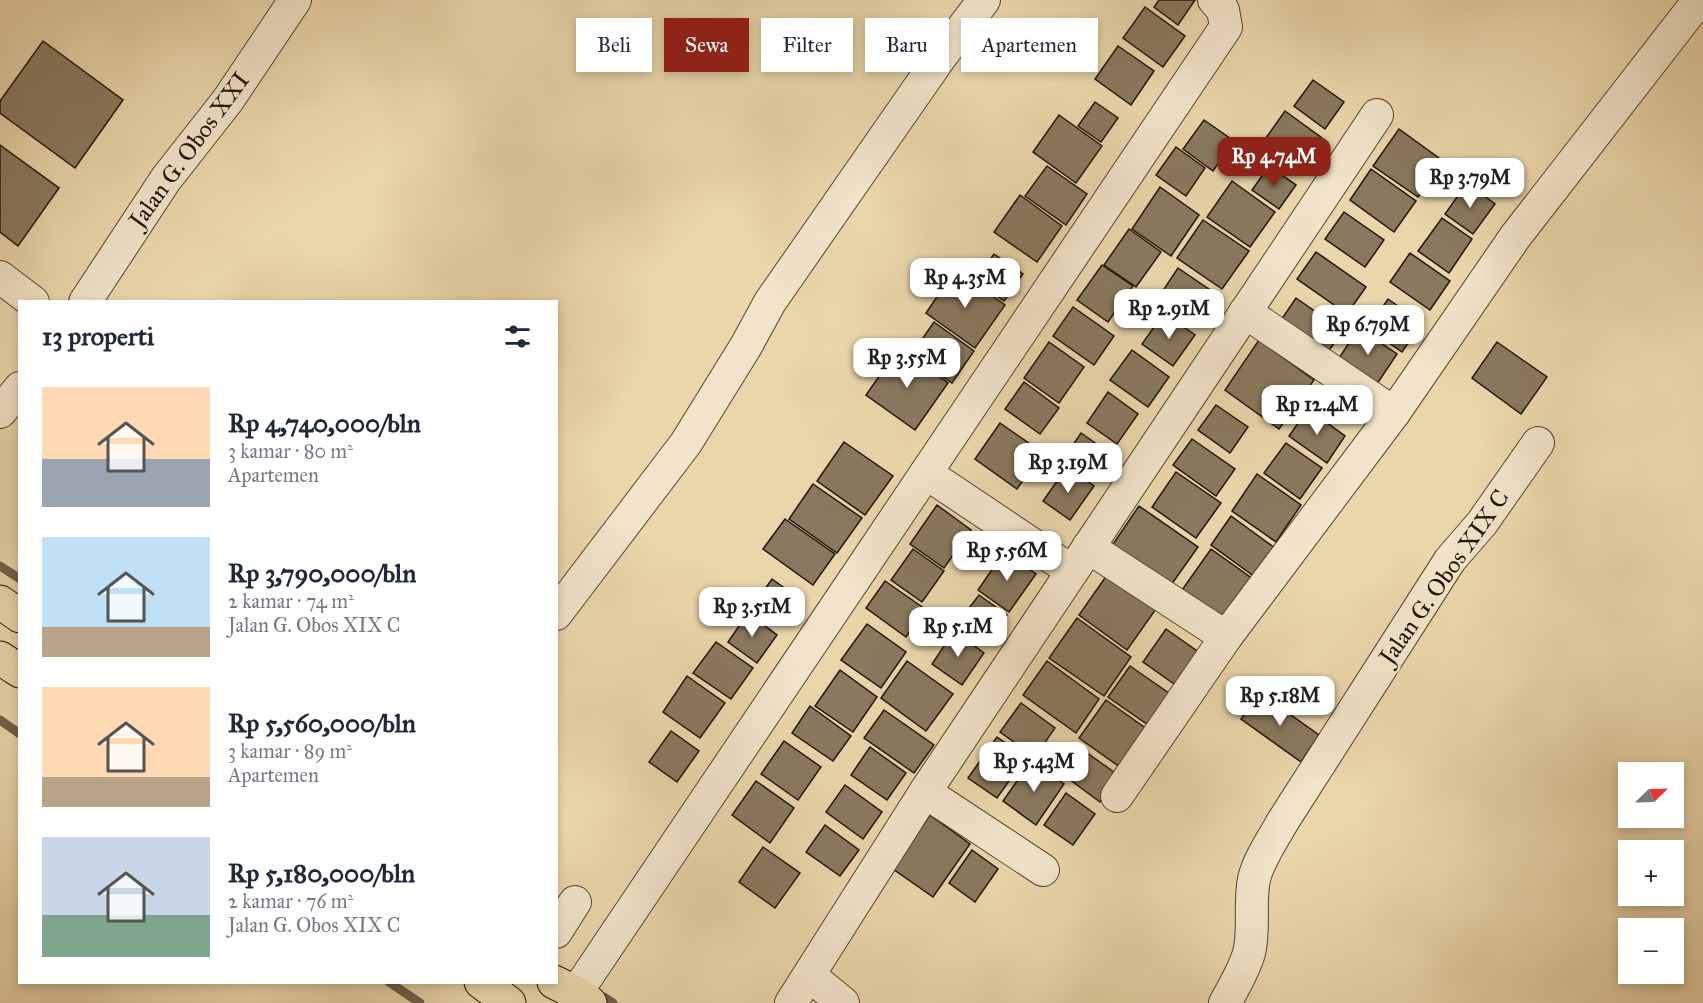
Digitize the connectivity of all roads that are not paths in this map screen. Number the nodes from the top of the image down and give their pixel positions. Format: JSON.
{"nodes":[{"id":1,"x":296,"y":0,"type":"edge"},
{"id":2,"x":984,"y":0,"type":"edge"},
{"id":3,"x":1214,"y":0,"type":"edge"},
{"id":4,"x":1699,"y":0,"type":"edge"},
{"id":5,"x":1377,"y":115,"type":"dead end"},
{"id":6,"x":0,"y":277,"type":"edge"},
{"id":7,"x":30,"y":300,"type":"edge"},
{"id":8,"x":86,"y":300,"type":"edge"},
{"id":9,"x":1245,"y":312,"type":"junction"},
{"id":10,"x":18,"y":390,"type":"edge"},
{"id":11,"x":0,"y":412,"type":"edge"},
{"id":12,"x":1394,"y":413,"type":"junction"},
{"id":13,"x":1538,"y":443,"type":"dead end"},
{"id":14,"x":926,"y":473,"type":"junction"},
{"id":15,"x":1080,"y":559,"type":"junction"},
{"id":16,"x":0,"y":602,"type":"edge"},
{"id":17,"x":558,"y":611,"type":"edge"},
{"id":18,"x":18,"y":615,"type":"edge"},
{"id":19,"x":1226,"y":637,"type":"junction"},
{"id":20,"x":0,"y":658,"type":"edge"},
{"id":21,"x":18,"y":670,"type":"edge"},
{"id":22,"x":925,"y":792,"type":"junction"},
{"id":23,"x":1117,"y":796,"type":"dead end"},
{"id":24,"x":1043,"y":870,"type":"dead end"},
{"id":25,"x":575,"y":902,"type":"dead end"},
{"id":26,"x":558,"y":930,"type":"edge"},
{"id":27,"x":810,"y":976,"type":"junction"},
{"id":28,"x":484,"y":984,"type":"edge"},
{"id":29,"x":573,"y":993,"type":"edge"},
{"id":30,"x":509,"y":1003,"type":"edge"},
{"id":31,"x":791,"y":1003,"type":"edge"},
{"id":32,"x":843,"y":1003,"type":"edge"},
{"id":33,"x":1225,"y":1003,"type":"edge"}],
"edges":[{"from":1,"to":8,"type":"street","name":"Jalan G. Obos XXI"},
{"from":2,"to":17,"type":"street"},
{"from":3,"to":14,"type":"street"},
{"from":4,"to":12,"type":"street"},
{"from":5,"to":9,"type":"street"},
{"from":6,"to":7,"type":"street"},
{"from":9,"to":12,"type":"street"},
{"from":9,"to":15,"type":"street"},
{"from":10,"to":11,"type":"street"},
{"from":12,"to":19,"type":"street"},
{"from":13,"to":33,"type":"street","name":"Jalan G. Obos XIX C"},
{"from":14,"to":15,"type":"street"},
{"from":14,"to":29,"type":"street"},
{"from":15,"to":19,"type":"street"},
{"from":15,"to":22,"type":"street"},
{"from":16,"to":18,"type":"main road"},
{"from":19,"to":23,"type":"street"},
{"from":20,"to":21,"type":"main road"},
{"from":22,"to":24,"type":"street"},
{"from":22,"to":27,"type":"street"},
{"from":25,"to":26,"type":"street"},
{"from":27,"to":31,"type":"street"},
{"from":27,"to":32,"type":"street"},
{"from":28,"to":30,"type":"main road"}]}
